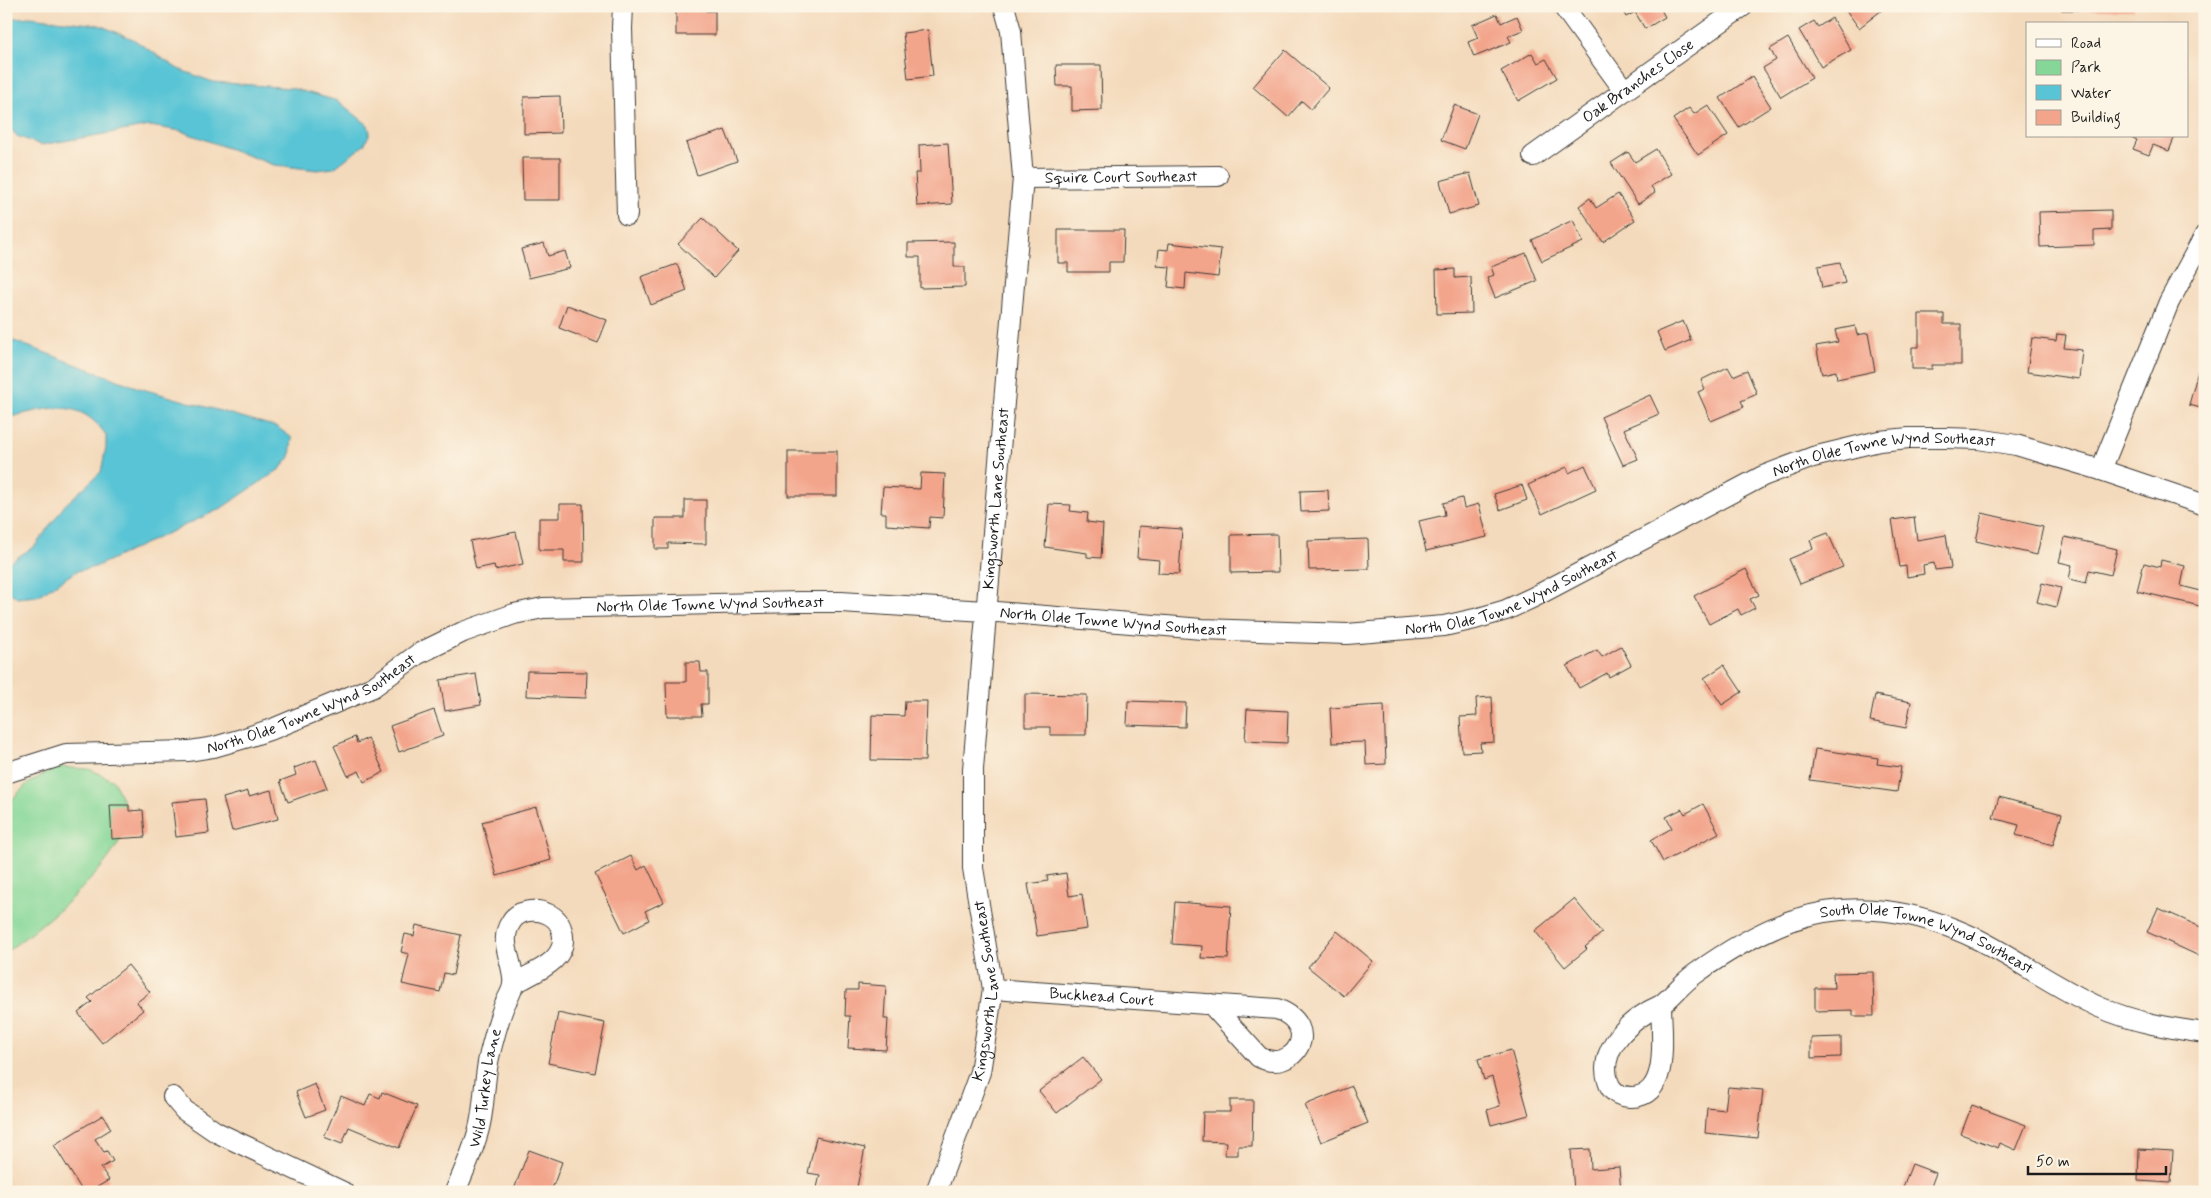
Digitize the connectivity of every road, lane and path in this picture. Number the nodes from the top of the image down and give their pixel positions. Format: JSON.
{"nodes":[{"id":1,"x":623,"y":6,"type":"edge"},
{"id":2,"x":1004,"y":6,"type":"edge"},
{"id":3,"x":1563,"y":6,"type":"edge"},
{"id":4,"x":1743,"y":6,"type":"edge"},
{"id":5,"x":1624,"y":90,"type":"junction"},
{"id":6,"x":1533,"y":156,"type":"dead end"},
{"id":7,"x":1218,"y":176,"type":"dead end"},
{"id":8,"x":1023,"y":178,"type":"junction"},
{"id":9,"x":627,"y":215,"type":"dead end"},
{"id":10,"x":2205,"y":235,"type":"edge"},
{"id":11,"x":2101,"y":470,"type":"junction"},
{"id":12,"x":2205,"y":505,"type":"edge"},
{"id":13,"x":985,"y":611,"type":"junction"},
{"id":14,"x":6,"y":773,"type":"edge"},
{"id":15,"x":513,"y":984,"type":"dead end"},
{"id":16,"x":993,"y":989,"type":"junction"},
{"id":17,"x":1211,"y":1004,"type":"dead end"},
{"id":18,"x":1661,"y":1005,"type":"dead end"},
{"id":19,"x":2205,"y":1033,"type":"edge"},
{"id":20,"x":173,"y":1097,"type":"dead end"},
{"id":21,"x":343,"y":1192,"type":"edge"},
{"id":22,"x":455,"y":1192,"type":"edge"},
{"id":23,"x":936,"y":1192,"type":"edge"}],
"edges":[{"from":1,"to":9,"type":"street"},
{"from":2,"to":8,"type":"street","name":"Kingsworth Lane Southeast"},
{"from":3,"to":5,"type":"street"},
{"from":4,"to":5,"type":"street","name":"Oak Branches Close"},
{"from":5,"to":6,"type":"street","name":"Oak Branches Close"},
{"from":7,"to":8,"type":"street","name":"Squire Court Southeast"},
{"from":8,"to":13,"type":"street","name":"Kingsworth Lane Southeast"},
{"from":10,"to":11,"type":"street"},
{"from":11,"to":12,"type":"street","name":"North Olde Towne Wynd Southeast"},
{"from":11,"to":13,"type":"street","name":"North Olde Towne Wynd Southeast"},
{"from":13,"to":14,"type":"street","name":"North Olde Towne Wynd Southeast"},
{"from":13,"to":16,"type":"street","name":"Kingsworth Lane Southeast"},
{"from":15,"to":22,"type":"street","name":"Wild Turkey Lane"},
{"from":16,"to":17,"type":"street","name":"Buckhead Court"},
{"from":16,"to":23,"type":"street","name":"Kingsworth Lane Southeast"},
{"from":18,"to":19,"type":"street","name":"South Olde Towne Wynd Southeast"},
{"from":20,"to":21,"type":"street"}]}
